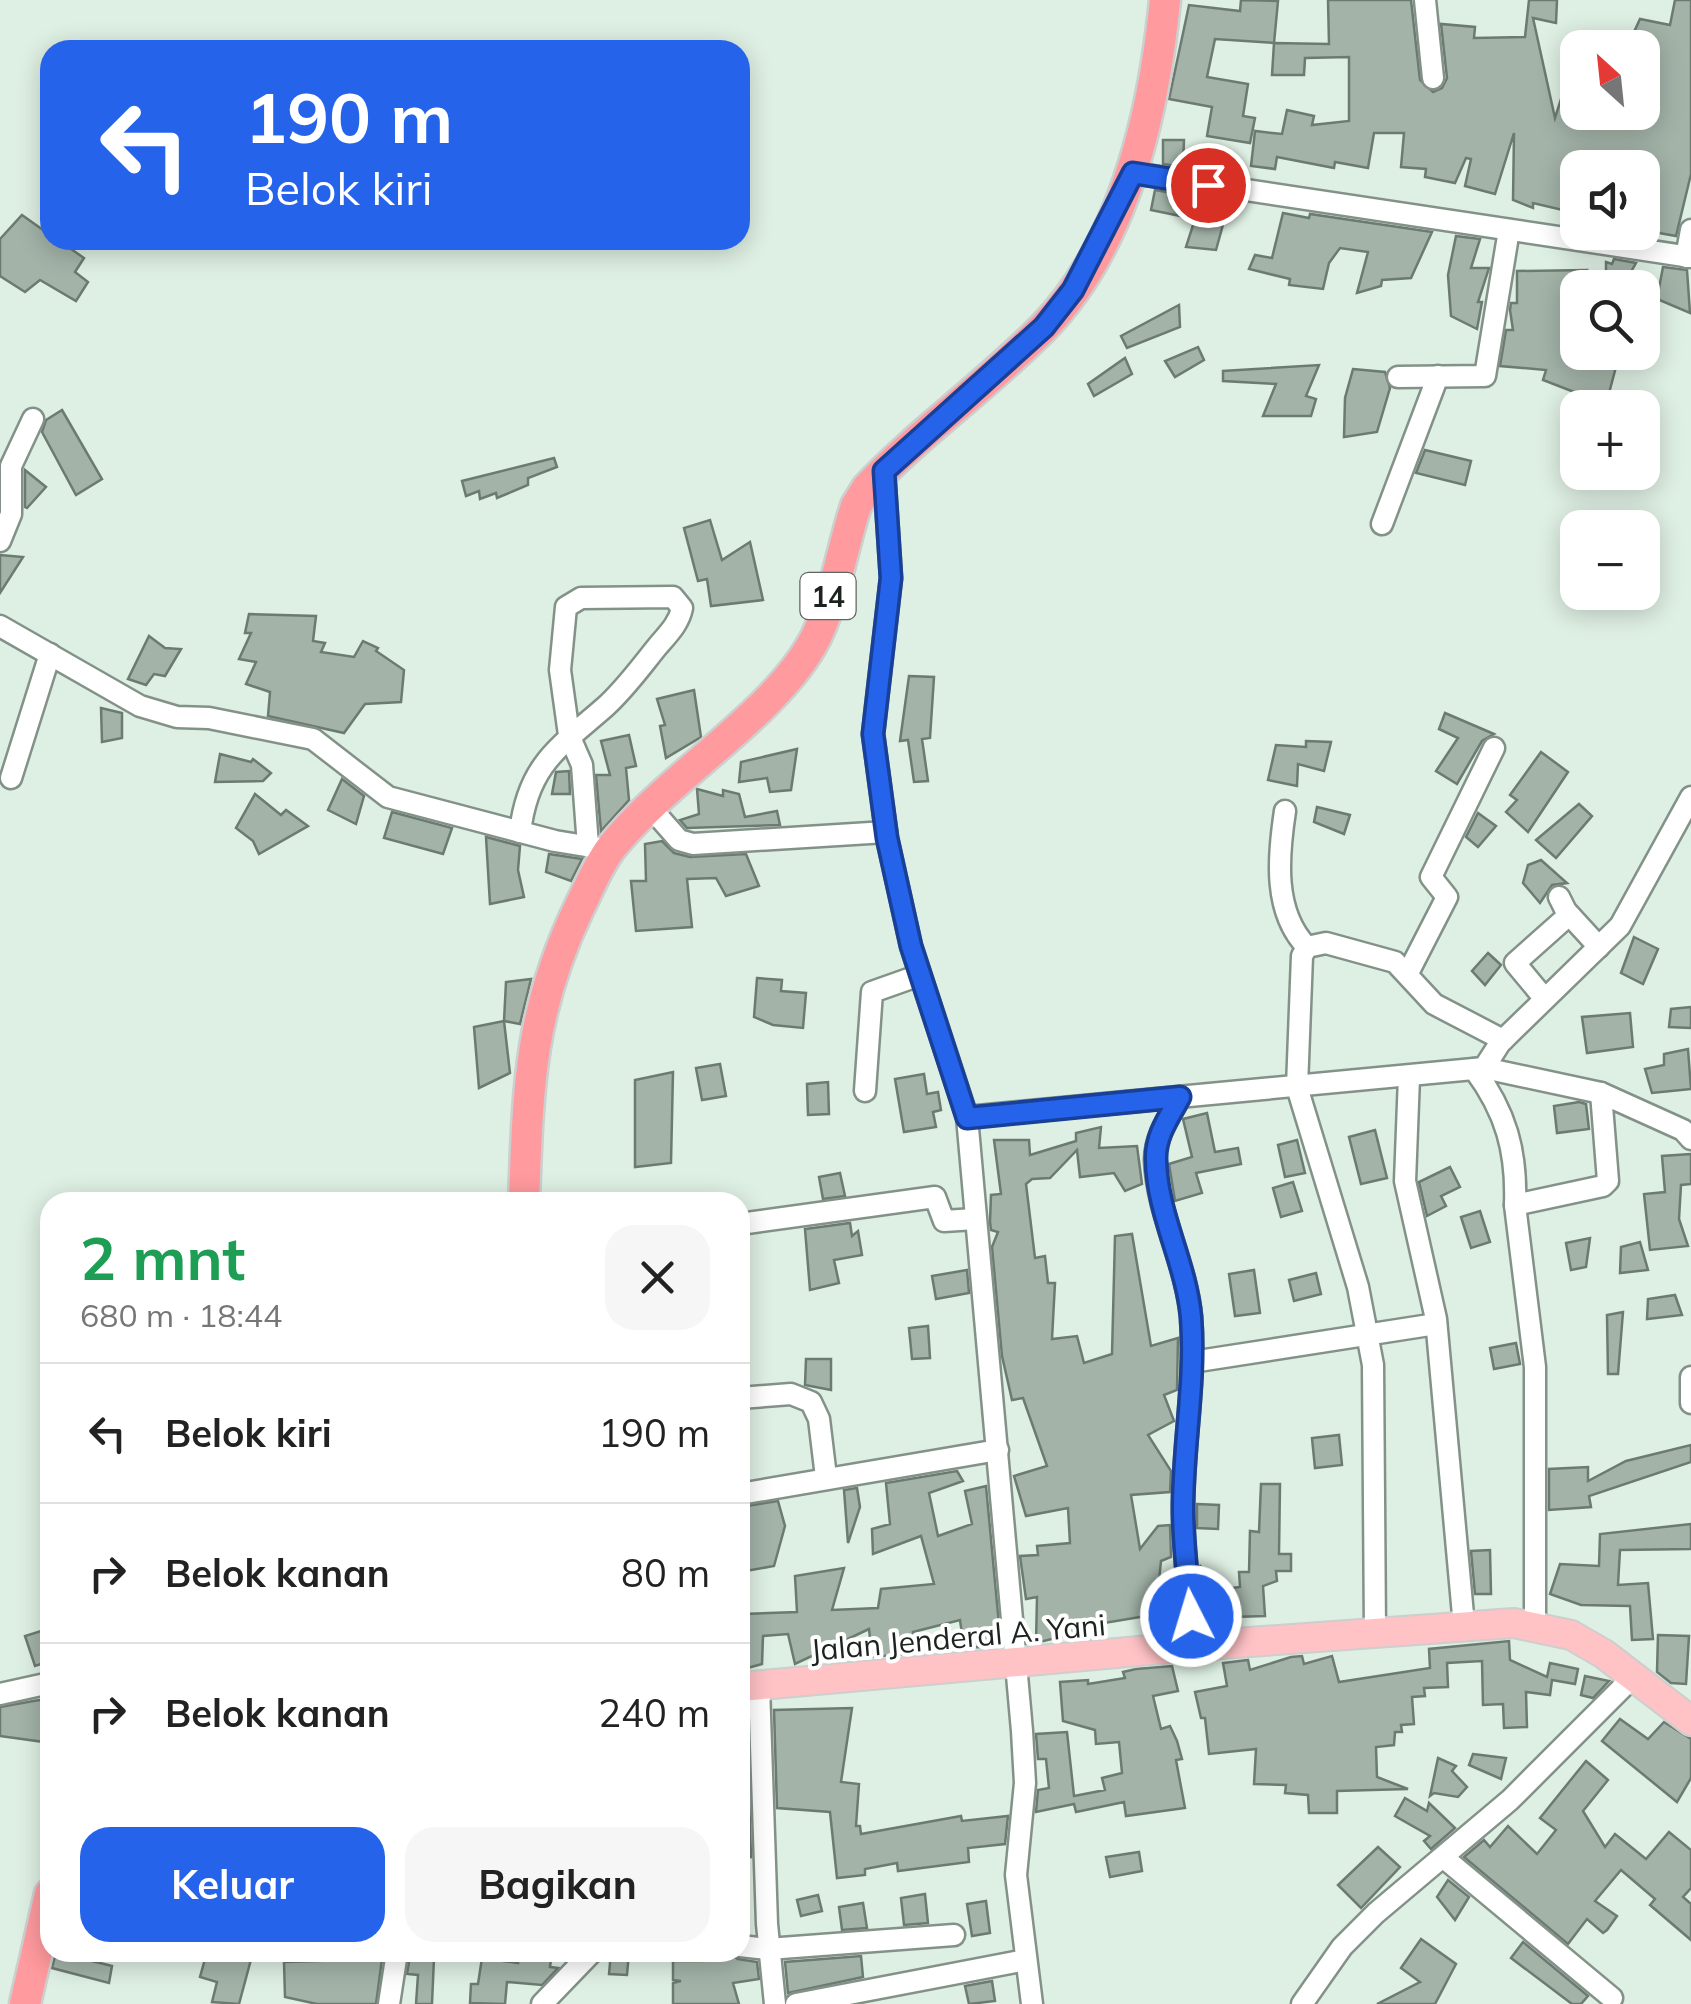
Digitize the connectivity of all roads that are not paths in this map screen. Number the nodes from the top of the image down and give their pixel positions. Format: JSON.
{"nodes":[{"id":1,"x":1164,"y":0,"type":"edge"},
{"id":2,"x":1424,"y":0,"type":"edge"},
{"id":3,"x":1433,"y":78,"type":"dead end"},
{"id":4,"x":1133,"y":173,"type":"junction"},
{"id":5,"x":1509,"y":230,"type":"junction"},
{"id":6,"x":1691,"y":230,"type":"edge"},
{"id":7,"x":1688,"y":257,"type":"edge"},
{"id":8,"x":1438,"y":376,"type":"junction"},
{"id":9,"x":1398,"y":377,"type":"dead end"},
{"id":10,"x":32,"y":419,"type":"dead end"},
{"id":11,"x":884,"y":471,"type":"junction"},
{"id":12,"x":1382,"y":524,"type":"dead end"},
{"id":13,"x":0,"y":541,"type":"edge"},
{"id":14,"x":0,"y":626,"type":"edge"},
{"id":15,"x":50,"y":654,"type":"junction"},
{"id":16,"x":570,"y":735,"type":"junction"},
{"id":17,"x":1494,"y":748,"type":"dead end"},
{"id":18,"x":11,"y":778,"type":"dead end"},
{"id":19,"x":1691,"y":797,"type":"edge"},
{"id":20,"x":650,"y":807,"type":"junction"},
{"id":21,"x":1286,"y":811,"type":"dead end"},
{"id":22,"x":520,"y":832,"type":"junction"},
{"id":23,"x":886,"y":832,"type":"junction"},
{"id":24,"x":599,"y":848,"type":"junction"},
{"id":25,"x":1600,"y":946,"type":"junction"},
{"id":26,"x":1307,"y":948,"type":"junction"},
{"id":27,"x":1408,"y":973,"type":"junction"},
{"id":28,"x":920,"y":975,"type":"junction"},
{"id":29,"x":1544,"y":998,"type":"junction"},
{"id":30,"x":1490,"y":1055,"type":"junction"},
{"id":31,"x":1409,"y":1077,"type":"junction"},
{"id":32,"x":1297,"y":1086,"type":"junction"},
{"id":33,"x":865,"y":1091,"type":"dead end"},
{"id":34,"x":1601,"y":1093,"type":"junction"},
{"id":35,"x":1180,"y":1097,"type":"junction"},
{"id":36,"x":967,"y":1118,"type":"junction"},
{"id":37,"x":1688,"y":1128,"type":"edge"},
{"id":38,"x":524,"y":1192,"type":"edge"},
{"id":39,"x":1516,"y":1205,"type":"junction"},
{"id":40,"x":976,"y":1219,"type":"junction"},
{"id":41,"x":750,"y":1223,"type":"edge"},
{"id":42,"x":1436,"y":1324,"type":"junction"},
{"id":43,"x":1368,"y":1336,"type":"junction"},
{"id":44,"x":1192,"y":1362,"type":"junction"},
{"id":45,"x":1691,"y":1377,"type":"edge"},
{"id":46,"x":750,"y":1397,"type":"edge"},
{"id":47,"x":1691,"y":1403,"type":"edge"},
{"id":48,"x":998,"y":1450,"type":"junction"},
{"id":49,"x":826,"y":1477,"type":"junction"},
{"id":50,"x":750,"y":1492,"type":"edge"},
{"id":51,"x":1464,"y":1626,"type":"junction"},
{"id":52,"x":1535,"y":1626,"type":"junction"},
{"id":53,"x":1375,"y":1633,"type":"junction"},
{"id":54,"x":1194,"y":1646,"type":"junction"},
{"id":55,"x":1014,"y":1663,"type":"junction"},
{"id":56,"x":1636,"y":1675,"type":"junction"},
{"id":57,"x":40,"y":1685,"type":"edge"},
{"id":58,"x":750,"y":1687,"type":"edge"},
{"id":59,"x":0,"y":1694,"type":"edge"},
{"id":60,"x":1691,"y":1722,"type":"edge"},
{"id":61,"x":1444,"y":1858,"type":"junction"},
{"id":62,"x":954,"y":1934,"type":"dead end"},
{"id":63,"x":40,"y":1938,"type":"edge"},
{"id":64,"x":750,"y":1947,"type":"edge"},
{"id":65,"x":768,"y":1949,"type":"junction"},
{"id":66,"x":1026,"y":1960,"type":"junction"},
{"id":67,"x":395,"y":1962,"type":"edge"},
{"id":68,"x":582,"y":1962,"type":"edge"},
{"id":69,"x":1613,"y":2002,"type":"edge"},
{"id":70,"x":25,"y":2004,"type":"edge"},
{"id":71,"x":389,"y":2004,"type":"edge"},
{"id":72,"x":542,"y":2004,"type":"edge"},
{"id":73,"x":775,"y":2004,"type":"edge"},
{"id":74,"x":796,"y":2004,"type":"edge"},
{"id":75,"x":1032,"y":2004,"type":"edge"},
{"id":76,"x":1302,"y":2004,"type":"edge"}],
"edges":[{"from":1,"to":4,"type":"highway","number":"14"},
{"from":2,"to":3,"type":"street"},
{"from":4,"to":5,"type":"street"},
{"from":4,"to":11,"type":"highway","number":"14"},
{"from":5,"to":7,"type":"street"},
{"from":5,"to":8,"type":"street"},
{"from":6,"to":7,"type":"street"},
{"from":8,"to":9,"type":"street"},
{"from":8,"to":12,"type":"street"},
{"from":10,"to":13,"type":"street"},
{"from":11,"to":20,"type":"highway","number":"14"},
{"from":11,"to":23,"type":"street"},
{"from":14,"to":15,"type":"street"},
{"from":15,"to":18,"type":"street"},
{"from":15,"to":22,"type":"street"},
{"from":16,"to":16,"type":"street"},
{"from":16,"to":22,"type":"street"},
{"from":16,"to":24,"type":"street"},
{"from":17,"to":27,"type":"street"},
{"from":19,"to":25,"type":"street"},
{"from":20,"to":23,"type":"street"},
{"from":20,"to":24,"type":"highway","number":"14"},
{"from":21,"to":26,"type":"street"},
{"from":22,"to":24,"type":"street"},
{"from":23,"to":28,"type":"street"},
{"from":24,"to":38,"type":"highway","number":"14"},
{"from":25,"to":29,"type":"street"},
{"from":25,"to":29,"type":"street"},
{"from":26,"to":27,"type":"street"},
{"from":26,"to":32,"type":"street"},
{"from":27,"to":30,"type":"street"},
{"from":28,"to":33,"type":"street"},
{"from":28,"to":36,"type":"street"},
{"from":29,"to":30,"type":"street"},
{"from":30,"to":31,"type":"street"},
{"from":30,"to":34,"type":"street"},
{"from":30,"to":39,"type":"street"},
{"from":31,"to":32,"type":"street"},
{"from":31,"to":42,"type":"street"},
{"from":32,"to":35,"type":"street"},
{"from":32,"to":43,"type":"street"},
{"from":34,"to":37,"type":"street"},
{"from":34,"to":39,"type":"street"},
{"from":35,"to":36,"type":"street"},
{"from":35,"to":44,"type":"street"},
{"from":36,"to":40,"type":"street"},
{"from":39,"to":52,"type":"street"},
{"from":40,"to":41,"type":"street"},
{"from":40,"to":48,"type":"street"},
{"from":42,"to":43,"type":"street"},
{"from":42,"to":51,"type":"street"},
{"from":43,"to":44,"type":"street"},
{"from":43,"to":53,"type":"street"},
{"from":44,"to":54,"type":"street"},
{"from":45,"to":47,"type":"street"},
{"from":46,"to":49,"type":"street"},
{"from":48,"to":49,"type":"street"},
{"from":48,"to":55,"type":"street"},
{"from":49,"to":50,"type":"street"},
{"from":51,"to":52,"type":"main road","name":"Jalan Jenderal A. Yani"},
{"from":51,"to":53,"type":"main road","name":"Jalan Jenderal A. Yani"},
{"from":52,"to":56,"type":"main road","name":"Jalan Jenderal A. Yani"},
{"from":53,"to":54,"type":"main road","name":"Jalan Jenderal A. Yani"},
{"from":54,"to":55,"type":"main road","name":"Jalan Jenderal A. Yani"},
{"from":55,"to":58,"type":"main road","name":"Jalan Jenderal A. Yani"},
{"from":55,"to":66,"type":"street"},
{"from":56,"to":60,"type":"main road","name":"Jalan Jenderal A. Yani"},
{"from":56,"to":61,"type":"street"},
{"from":57,"to":59,"type":"street"},
{"from":58,"to":65,"type":"street"},
{"from":61,"to":69,"type":"street"},
{"from":61,"to":76,"type":"street"},
{"from":62,"to":65,"type":"street"},
{"from":63,"to":70,"type":"highway"},
{"from":64,"to":65,"type":"street"},
{"from":65,"to":73,"type":"street"},
{"from":66,"to":74,"type":"street"},
{"from":66,"to":75,"type":"street"},
{"from":67,"to":71,"type":"street"},
{"from":68,"to":72,"type":"street"}]}
